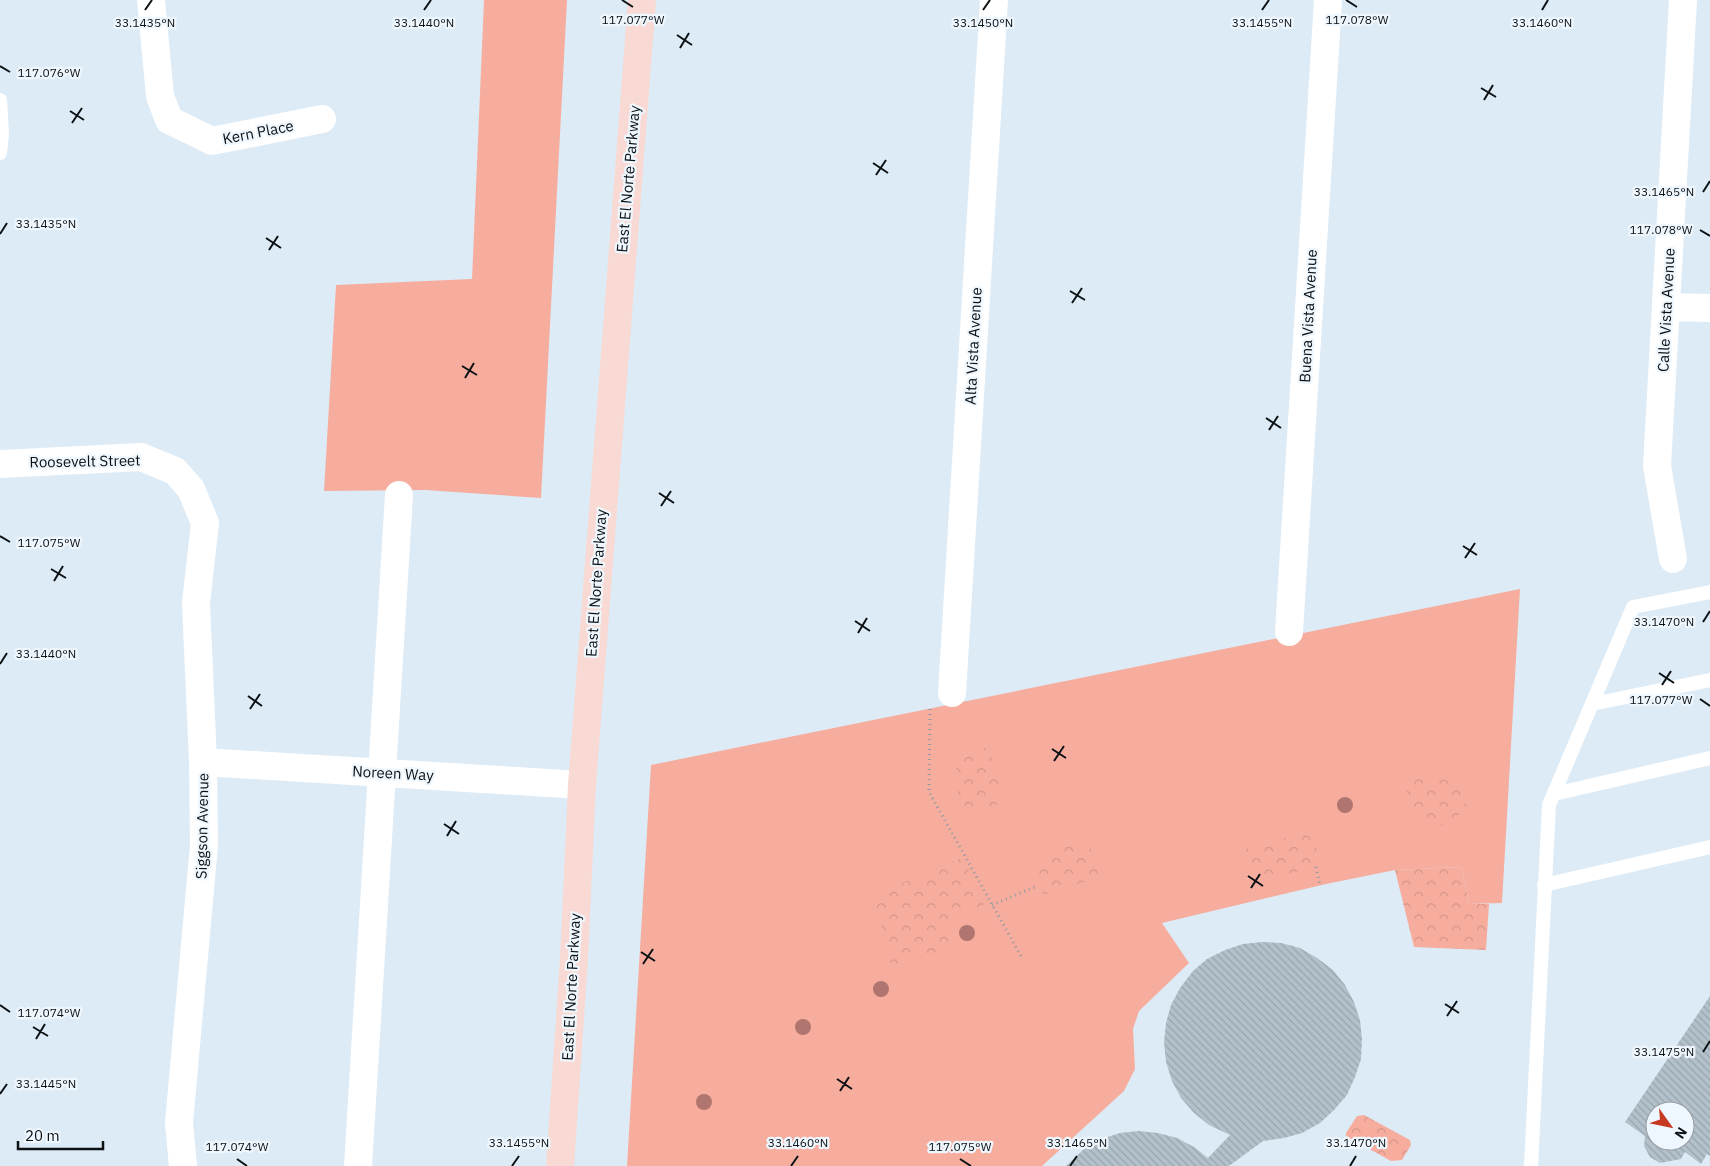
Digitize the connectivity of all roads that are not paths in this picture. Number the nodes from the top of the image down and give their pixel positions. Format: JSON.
{"nodes":[{"id":1,"x":151,"y":0,"type":"edge"},
{"id":2,"x":642,"y":0,"type":"edge"},
{"id":3,"x":994,"y":0,"type":"edge"},
{"id":4,"x":1328,"y":0,"type":"edge"},
{"id":5,"x":1683,"y":0,"type":"edge"},
{"id":6,"x":0,"y":100,"type":"edge"},
{"id":7,"x":322,"y":119,"type":"dead end"},
{"id":8,"x":0,"y":153,"type":"edge"},
{"id":9,"x":1666,"y":307,"type":"junction"},
{"id":10,"x":1710,"y":308,"type":"edge"},
{"id":11,"x":0,"y":464,"type":"edge"},
{"id":12,"x":191,"y":489,"type":"joint"},
{"id":13,"x":399,"y":495,"type":"dead end"},
{"id":14,"x":1673,"y":559,"type":"dead end"},
{"id":15,"x":1710,"y":592,"type":"edge"},
{"id":16,"x":1289,"y":632,"type":"dead end"},
{"id":17,"x":1710,"y":680,"type":"edge"},
{"id":18,"x":952,"y":693,"type":"dead end"},
{"id":19,"x":1592,"y":704,"type":"junction"},
{"id":20,"x":1710,"y":758,"type":"edge"},
{"id":21,"x":203,"y":762,"type":"junction"},
{"id":22,"x":382,"y":773,"type":"junction"},
{"id":23,"x":582,"y":785,"type":"junction"},
{"id":24,"x":1554,"y":794,"type":"junction"},
{"id":25,"x":1710,"y":847,"type":"edge"},
{"id":26,"x":1544,"y":885,"type":"junction"},
{"id":27,"x":183,"y":1166,"type":"edge"},
{"id":28,"x":358,"y":1166,"type":"edge"},
{"id":29,"x":560,"y":1166,"type":"edge"},
{"id":30,"x":1531,"y":1166,"type":"edge"}],
"edges":[{"from":1,"to":7,"type":"street","name":"Kern Place"},
{"from":2,"to":23,"type":"main road","name":"East El Norte Parkway"},
{"from":3,"to":18,"type":"street","name":"Alta Vista Avenue"},
{"from":4,"to":16,"type":"street","name":"Buena Vista Avenue"},
{"from":5,"to":9,"type":"street","name":"Calle Vista Avenue"},
{"from":6,"to":8,"type":"lane"},
{"from":9,"to":10,"type":"street"},
{"from":9,"to":14,"type":"street","name":"Calle Vista Avenue"},
{"from":11,"to":12,"type":"street","name":"Roosevelt Street"},
{"from":12,"to":21,"type":"street","name":"Siggson Avenue"},
{"from":13,"to":22,"type":"street"},
{"from":15,"to":19,"type":"lane"},
{"from":17,"to":19,"type":"lane"},
{"from":19,"to":24,"type":"lane"},
{"from":20,"to":24,"type":"lane"},
{"from":21,"to":22,"type":"street","name":"Noreen Way"},
{"from":21,"to":27,"type":"street","name":"Siggson Avenue"},
{"from":22,"to":23,"type":"street","name":"Noreen Way"},
{"from":22,"to":28,"type":"street"},
{"from":23,"to":29,"type":"main road","name":"East El Norte Parkway"},
{"from":24,"to":26,"type":"lane"},
{"from":25,"to":26,"type":"lane"},
{"from":26,"to":30,"type":"lane"}]}
